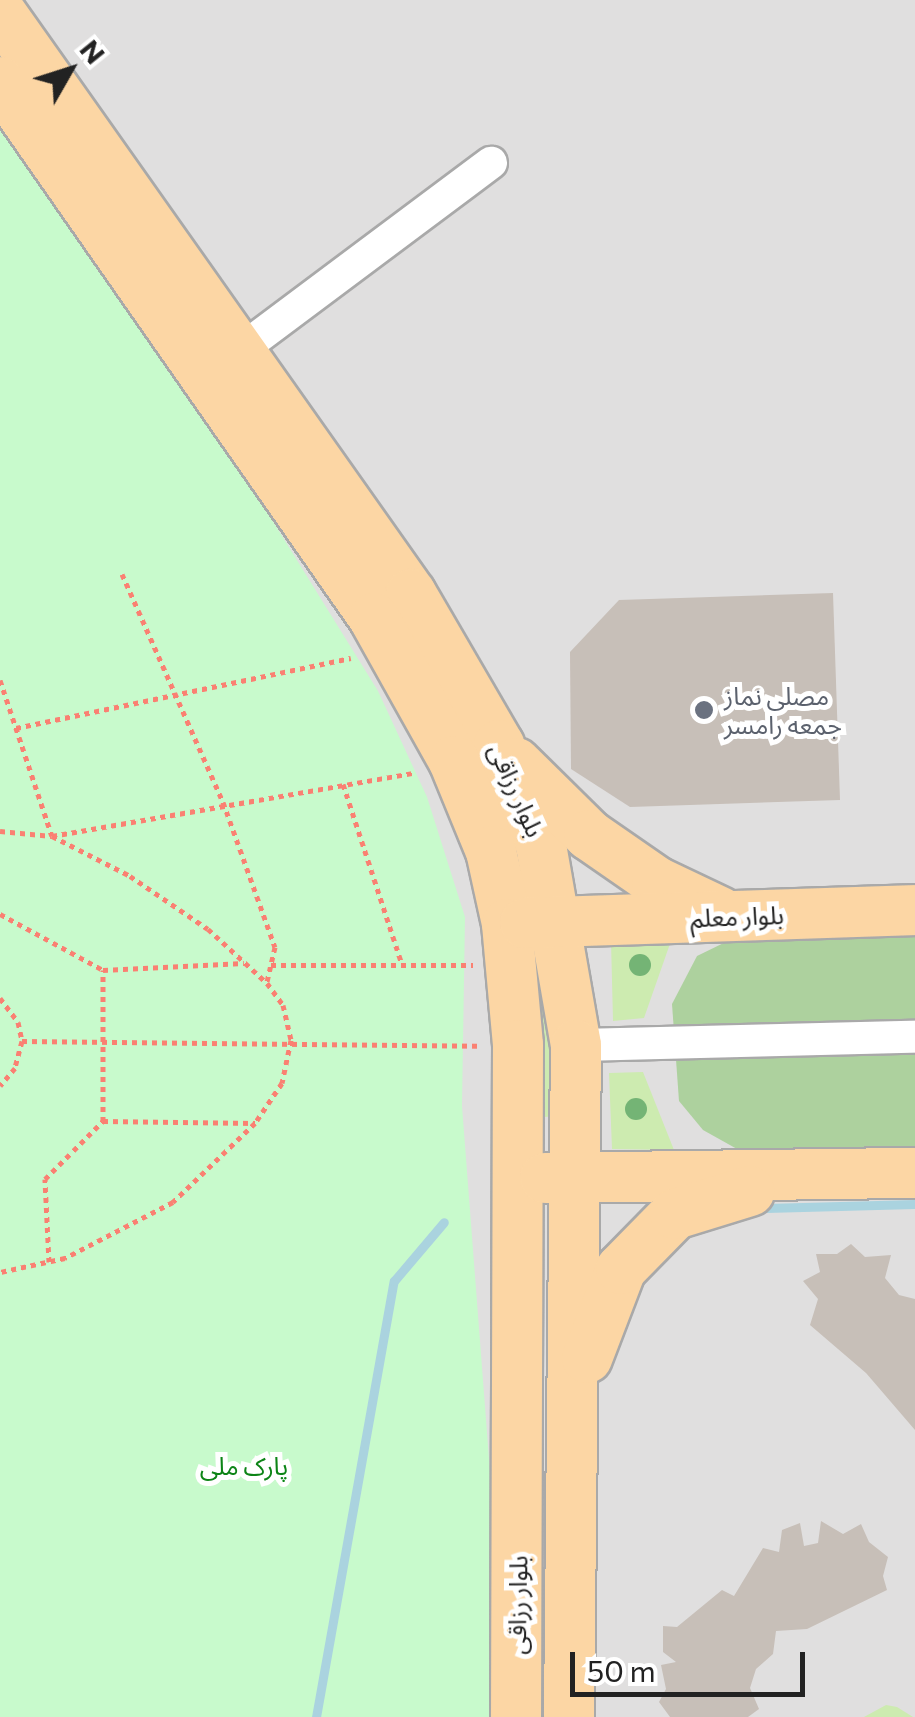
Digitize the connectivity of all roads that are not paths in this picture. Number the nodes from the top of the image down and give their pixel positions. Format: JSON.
{"nodes":[{"id":1,"x":0,"y":12,"type":"edge"},
{"id":2,"x":0,"y":82,"type":"edge"},
{"id":3,"x":491,"y":163,"type":"dead end"},
{"id":4,"x":242,"y":349,"type":"junction"},
{"id":5,"x":499,"y":746,"type":"junction"},
{"id":6,"x":915,"y":910,"type":"edge"},
{"id":7,"x":729,"y":917,"type":"junction"},
{"id":8,"x":558,"y":920,"type":"junction"},
{"id":9,"x":507,"y":924,"type":"junction"},
{"id":10,"x":915,"y":1037,"type":"edge"},
{"id":11,"x":576,"y":1045,"type":"junction"},
{"id":12,"x":915,"y":1173,"type":"edge"},
{"id":13,"x":799,"y":1176,"type":"junction"},
{"id":14,"x":578,"y":1177,"type":"junction"},
{"id":15,"x":521,"y":1178,"type":"junction"},
{"id":16,"x":576,"y":1386,"type":"junction"},
{"id":17,"x":516,"y":1717,"type":"edge"},
{"id":18,"x":570,"y":1717,"type":"edge"}],
"edges":[{"from":1,"to":4,"type":"main road","name":"بلوار رزاقی"},
{"from":2,"to":9,"type":"main road","name":"بلوار رزاقی"},
{"from":3,"to":4,"type":"street"},
{"from":4,"to":5,"type":"main road","name":"بلوار رزاقی"},
{"from":5,"to":7,"type":"main road"},
{"from":5,"to":8,"type":"main road","name":"بلوار رزاقی"},
{"from":6,"to":7,"type":"main road","name":"بلوار معلم"},
{"from":7,"to":8,"type":"main road","name":"بلوار معلم"},
{"from":8,"to":9,"type":"main road","name":"بلوار معلم"},
{"from":8,"to":11,"type":"main road","name":"بلوار رزاقی"},
{"from":9,"to":15,"type":"main road","name":"بلوار رزاقی"},
{"from":10,"to":11,"type":"street"},
{"from":11,"to":14,"type":"main road","name":"بلوار رزاقی"},
{"from":12,"to":13,"type":"main road"},
{"from":13,"to":14,"type":"main road"},
{"from":13,"to":16,"type":"main road"},
{"from":14,"to":15,"type":"main road"},
{"from":14,"to":16,"type":"main road","name":"بلوار رزاقی"},
{"from":15,"to":17,"type":"main road","name":"بلوار رزاقی"},
{"from":16,"to":18,"type":"main road","name":"بلوار رزاقی"}]}
